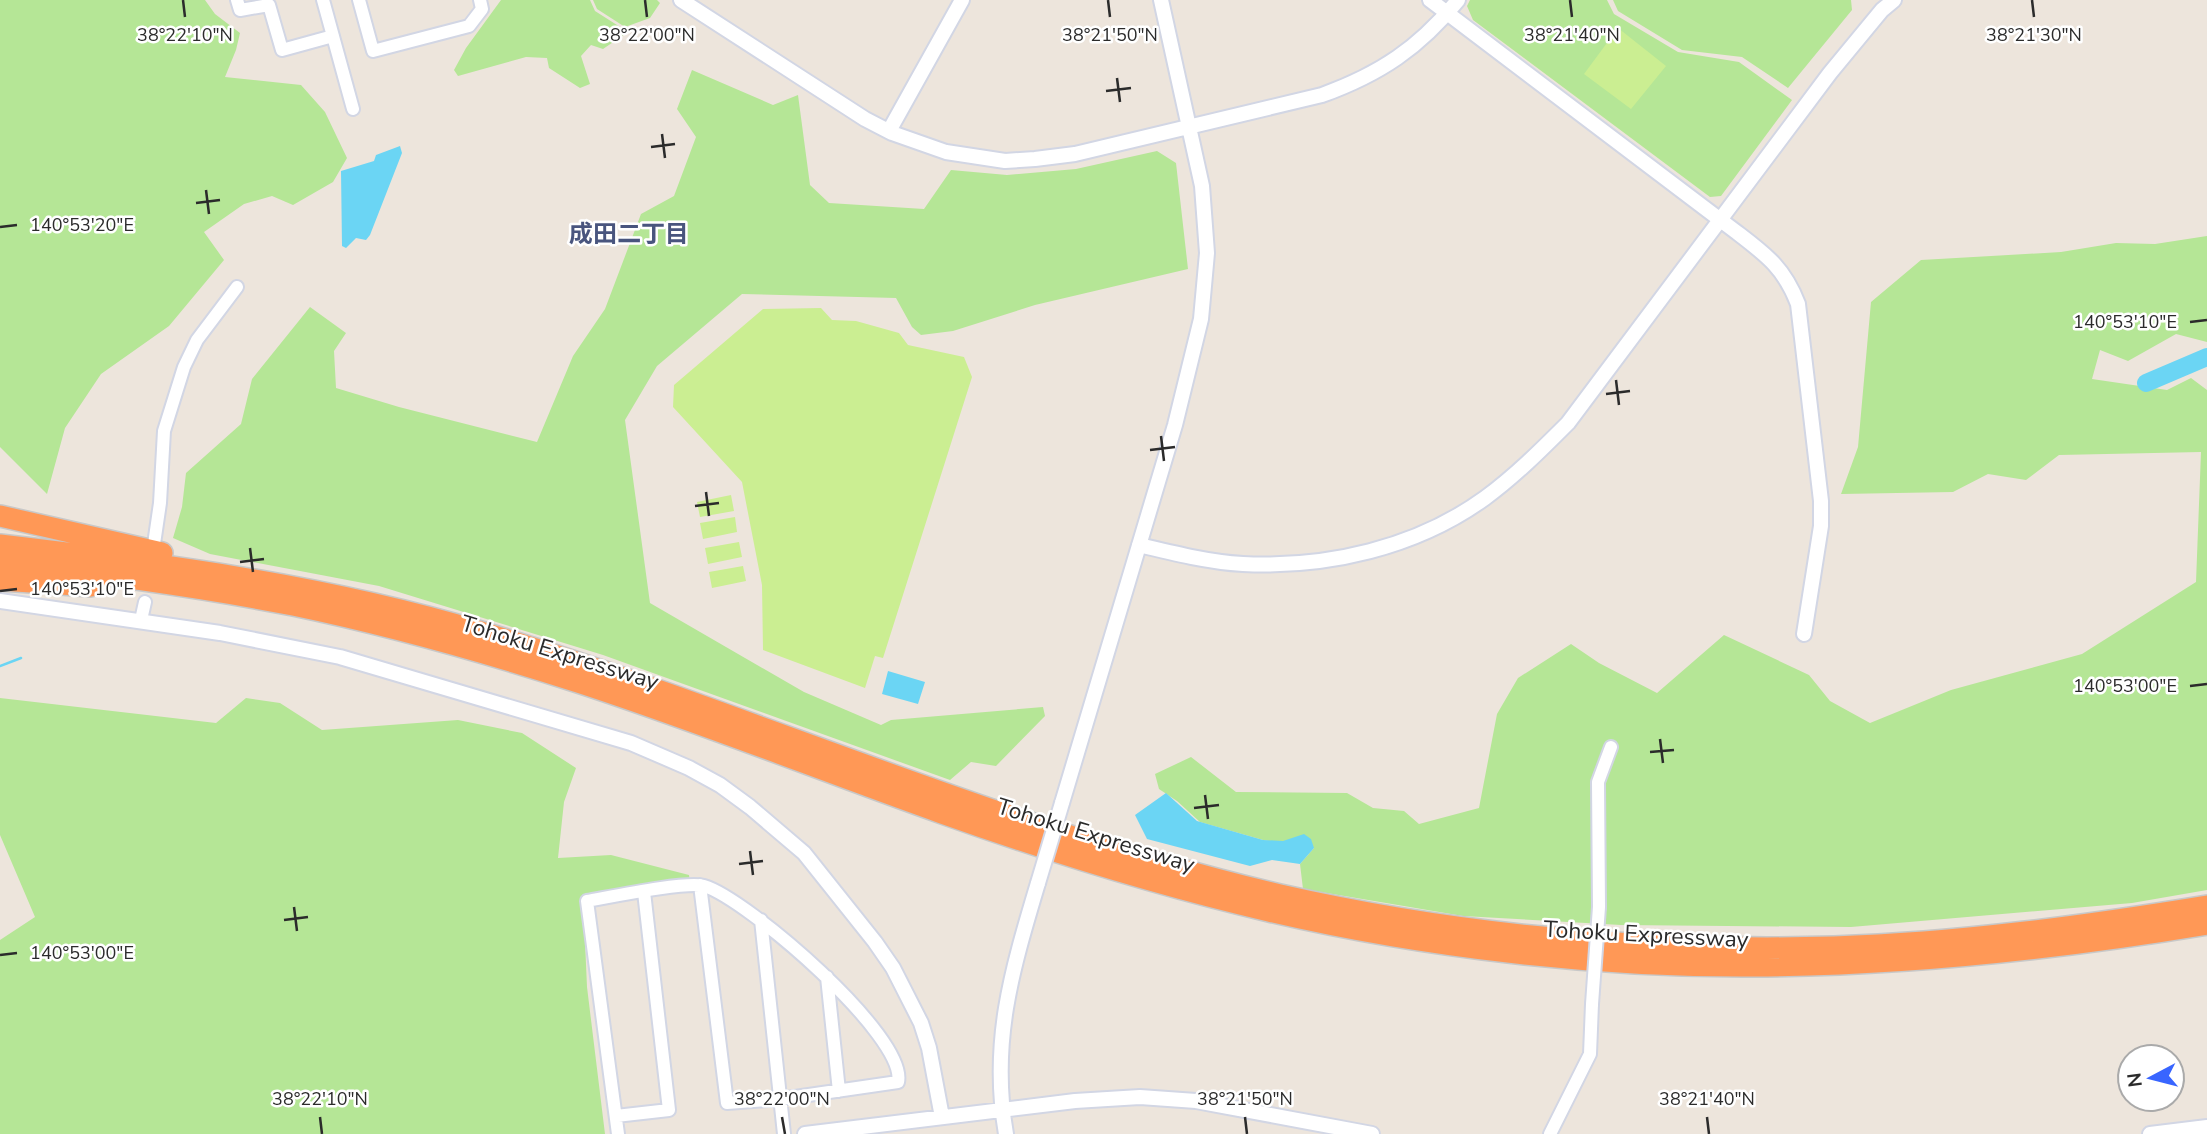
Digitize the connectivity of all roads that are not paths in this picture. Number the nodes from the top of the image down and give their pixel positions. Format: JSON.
{"nodes":[{"id":1,"x":237,"y":0,"type":"edge"},
{"id":2,"x":323,"y":0,"type":"edge"},
{"id":3,"x":359,"y":0,"type":"edge"},
{"id":4,"x":480,"y":0,"type":"edge"},
{"id":5,"x":681,"y":0,"type":"edge"},
{"id":6,"x":962,"y":0,"type":"edge"},
{"id":7,"x":1161,"y":0,"type":"edge"},
{"id":8,"x":1430,"y":0,"type":"edge"},
{"id":9,"x":1458,"y":0,"type":"edge"},
{"id":10,"x":1894,"y":0,"type":"edge"},
{"id":11,"x":1447,"y":13,"type":"junction"},
{"id":12,"x":333,"y":36,"type":"junction"},
{"id":13,"x":352,"y":109,"type":"dead end"},
{"id":14,"x":1191,"y":127,"type":"junction"},
{"id":15,"x":888,"y":131,"type":"junction"},
{"id":16,"x":1721,"y":220,"type":"junction"},
{"id":17,"x":237,"y":287,"type":"dead end"},
{"id":18,"x":0,"y":516,"type":"edge"},
{"id":19,"x":154,"y":544,"type":"dead end"},
{"id":20,"x":0,"y":545,"type":"edge"},
{"id":21,"x":1139,"y":545,"type":"junction"},
{"id":22,"x":0,"y":562,"type":"edge"},
{"id":23,"x":244,"y":578,"type":"junction"},
{"id":24,"x":0,"y":580,"type":"edge"},
{"id":25,"x":0,"y":601,"type":"edge"},
{"id":26,"x":145,"y":603,"type":"dead end"},
{"id":27,"x":347,"y":618,"type":"junction"},
{"id":28,"x":141,"y":620,"type":"junction"},
{"id":29,"x":1804,"y":634,"type":"dead end"},
{"id":30,"x":1611,"y":747,"type":"dead end"},
{"id":31,"x":700,"y":885,"type":"junction"},
{"id":32,"x":645,"y":892,"type":"junction"},
{"id":33,"x":2207,"y":906,"type":"edge"},
{"id":34,"x":761,"y":920,"type":"junction"},
{"id":35,"x":2207,"y":924,"type":"edge"},
{"id":36,"x":827,"y":977,"type":"junction"},
{"id":37,"x":839,"y":1091,"type":"junction"},
{"id":38,"x":781,"y":1099,"type":"junction"},
{"id":39,"x":1003,"y":1110,"type":"junction"},
{"id":40,"x":616,"y":1116,"type":"junction"},
{"id":41,"x":942,"y":1117,"type":"junction"},
{"id":42,"x":2207,"y":1127,"type":"edge"},
{"id":43,"x":618,"y":1134,"type":"edge"},
{"id":44,"x":784,"y":1134,"type":"edge"},
{"id":45,"x":805,"y":1134,"type":"edge"},
{"id":46,"x":1006,"y":1134,"type":"edge"},
{"id":47,"x":1373,"y":1134,"type":"edge"},
{"id":48,"x":1550,"y":1134,"type":"edge"},
{"id":49,"x":2150,"y":1134,"type":"edge"}],
"edges":[{"from":1,"to":12,"type":"street"},
{"from":2,"to":12,"type":"street"},
{"from":3,"to":4,"type":"street"},
{"from":5,"to":15,"type":"street"},
{"from":6,"to":15,"type":"street"},
{"from":7,"to":14,"type":"street"},
{"from":8,"to":11,"type":"street"},
{"from":9,"to":11,"type":"street"},
{"from":10,"to":16,"type":"street"},
{"from":11,"to":14,"type":"street"},
{"from":11,"to":16,"type":"street"},
{"from":12,"to":13,"type":"street"},
{"from":14,"to":15,"type":"street"},
{"from":14,"to":21,"type":"street"},
{"from":16,"to":21,"type":"street"},
{"from":16,"to":29,"type":"street"},
{"from":17,"to":19,"type":"street"},
{"from":18,"to":23,"type":"highway"},
{"from":20,"to":23,"type":"highway","name":"Tohoku Expressway"},
{"from":21,"to":39,"type":"street","bridge":true},
{"from":22,"to":27,"type":"highway","name":"Tohoku Expressway"},
{"from":23,"to":33,"type":"highway","name":"Tohoku Expressway"},
{"from":24,"to":27,"type":"highway"},
{"from":25,"to":28,"type":"street"},
{"from":26,"to":28,"type":"street"},
{"from":27,"to":35,"type":"highway","name":"Tohoku Expressway"},
{"from":28,"to":41,"type":"street"},
{"from":30,"to":48,"type":"street","bridge":true},
{"from":31,"to":32,"type":"street"},
{"from":31,"to":34,"type":"street"},
{"from":31,"to":38,"type":"street"},
{"from":32,"to":40,"type":"street"},
{"from":32,"to":40,"type":"street"},
{"from":34,"to":36,"type":"street"},
{"from":34,"to":38,"type":"street"},
{"from":36,"to":37,"type":"street"},
{"from":36,"to":37,"type":"street"},
{"from":37,"to":38,"type":"street"},
{"from":38,"to":44,"type":"street"},
{"from":39,"to":41,"type":"street"},
{"from":39,"to":46,"type":"street"},
{"from":39,"to":47,"type":"street"},
{"from":40,"to":43,"type":"street"},
{"from":41,"to":45,"type":"street"},
{"from":42,"to":49,"type":"street"}]}
